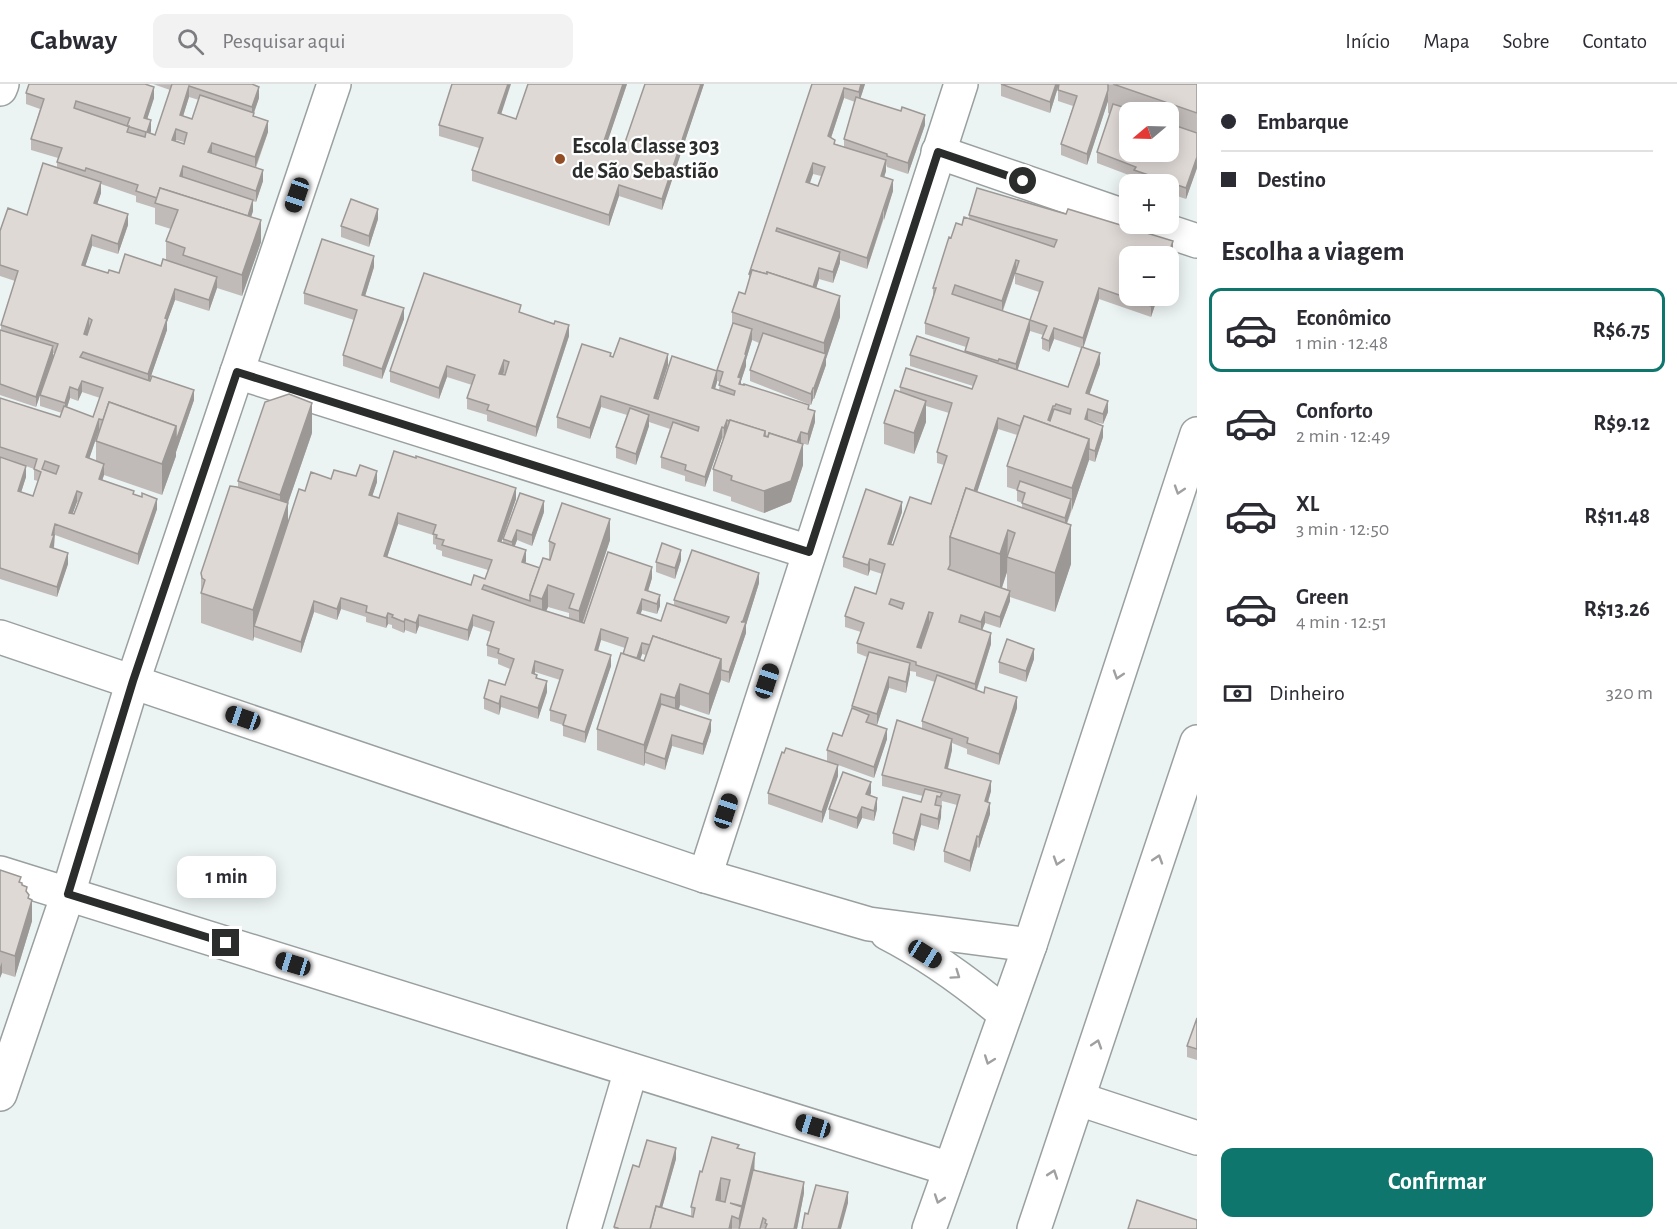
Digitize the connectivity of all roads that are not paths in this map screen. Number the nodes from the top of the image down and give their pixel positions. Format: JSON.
{"nodes":[{"id":1,"x":2,"y":84,"type":"edge"},
{"id":2,"x":334,"y":84,"type":"edge"},
{"id":3,"x":961,"y":84,"type":"edge"},
{"id":4,"x":0,"y":89,"type":"edge"},
{"id":5,"x":938,"y":152,"type":"junction"},
{"id":6,"x":1119,"y":214,"type":"edge"},
{"id":7,"x":1176,"y":234,"type":"edge"},
{"id":8,"x":1197,"y":241,"type":"edge"},
{"id":9,"x":237,"y":372,"type":"junction"},
{"id":10,"x":1197,"y":434,"type":"edge"},
{"id":11,"x":809,"y":552,"type":"junction"},
{"id":12,"x":0,"y":637,"type":"edge"},
{"id":13,"x":133,"y":681,"type":"junction"},
{"id":14,"x":1197,"y":742,"type":"edge"},
{"id":15,"x":0,"y":873,"type":"edge"},
{"id":16,"x":705,"y":876,"type":"junction"},
{"id":17,"x":68,"y":894,"type":"junction"},
{"id":18,"x":869,"y":924,"type":"junction"},
{"id":19,"x":1030,"y":945,"type":"junction"},
{"id":20,"x":1005,"y":1014,"type":"junction"},
{"id":21,"x":631,"y":1070,"type":"junction"},
{"id":22,"x":0,"y":1094,"type":"edge"},
{"id":23,"x":1079,"y":1099,"type":"junction"},
{"id":24,"x":1197,"y":1138,"type":"edge"},
{"id":25,"x":950,"y":1169,"type":"junction"},
{"id":26,"x":584,"y":1229,"type":"edge"},
{"id":27,"x":929,"y":1229,"type":"edge"},
{"id":28,"x":1035,"y":1229,"type":"edge"}],
"edges":[{"from":1,"to":4,"type":"street"},
{"from":2,"to":9,"type":"street"},
{"from":3,"to":5,"type":"street"},
{"from":5,"to":6,"type":"street"},
{"from":5,"to":11,"type":"street"},
{"from":7,"to":8,"type":"street"},
{"from":9,"to":11,"type":"street"},
{"from":9,"to":13,"type":"street"},
{"from":10,"to":19,"type":"street","one_way":true},
{"from":11,"to":16,"type":"street"},
{"from":12,"to":13,"type":"street"},
{"from":13,"to":16,"type":"street"},
{"from":13,"to":17,"type":"street"},
{"from":23,"to":14,"type":"street","one_way":true},
{"from":15,"to":17,"type":"street"},
{"from":16,"to":18,"type":"street"},
{"from":17,"to":21,"type":"street"},
{"from":17,"to":22,"type":"street"},
{"from":18,"to":19,"type":"street"},
{"from":18,"to":20,"type":"street","one_way":true},
{"from":19,"to":20,"type":"street"},
{"from":20,"to":25,"type":"street","one_way":true},
{"from":21,"to":25,"type":"street"},
{"from":21,"to":26,"type":"street"},
{"from":23,"to":24,"type":"street"},
{"from":28,"to":23,"type":"street","one_way":true},
{"from":25,"to":27,"type":"street","one_way":true}]}
